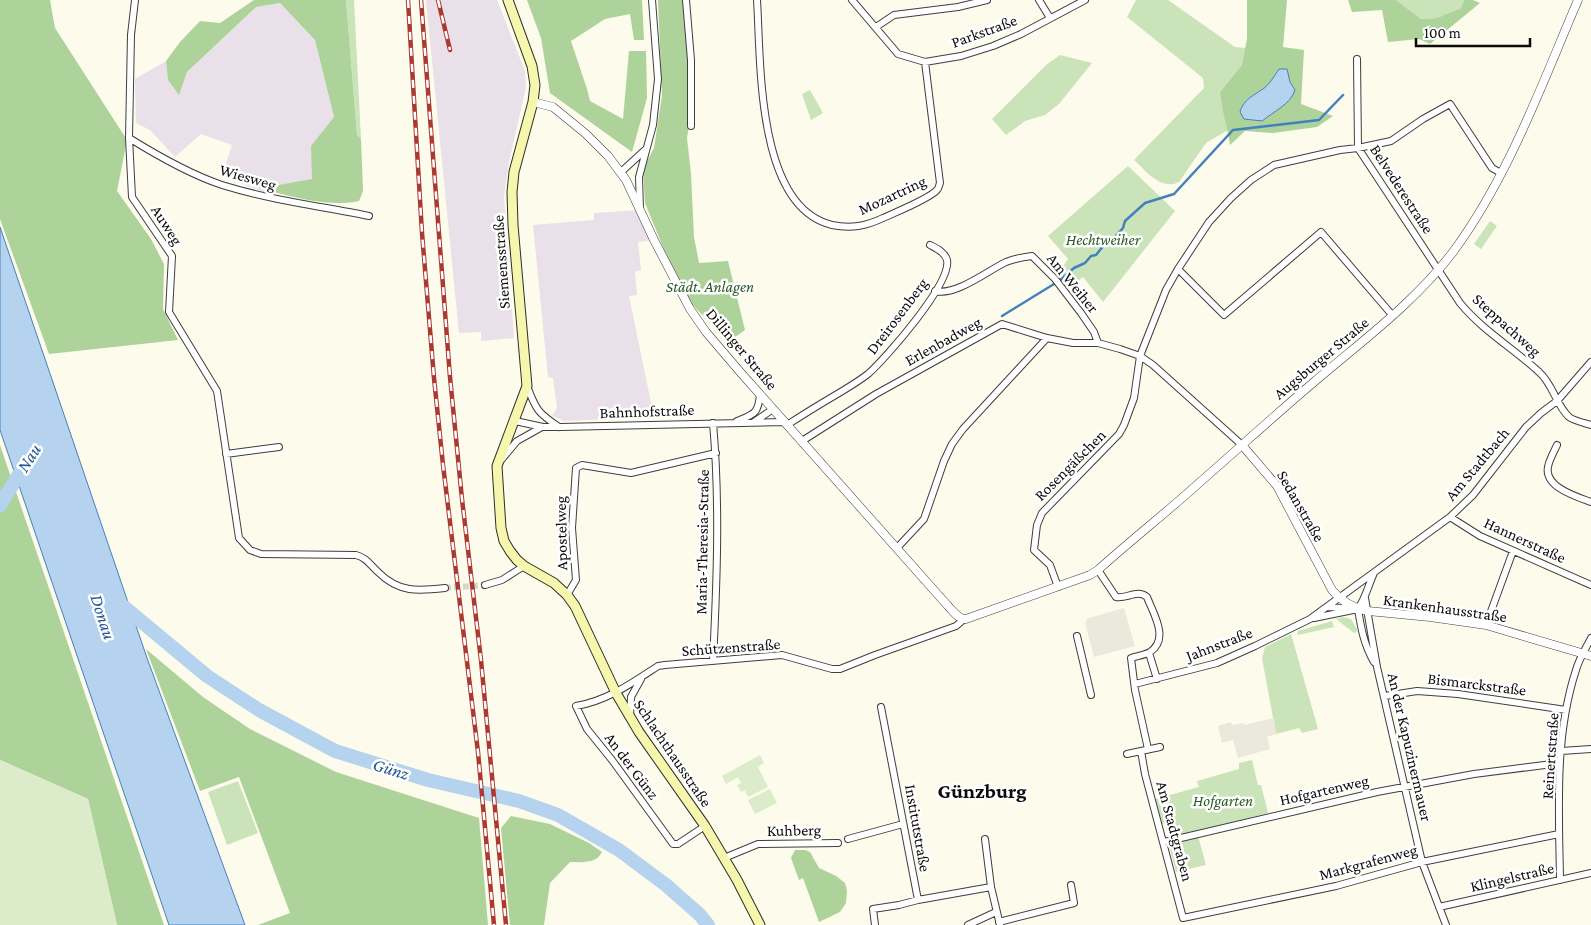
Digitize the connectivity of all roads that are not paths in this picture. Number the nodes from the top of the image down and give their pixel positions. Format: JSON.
{"nodes":[{"id":1,"x":135,"y":0,"type":"edge"},
{"id":2,"x":508,"y":0,"type":"edge"},
{"id":3,"x":652,"y":0,"type":"edge"},
{"id":4,"x":686,"y":0,"type":"edge"},
{"id":5,"x":757,"y":0,"type":"edge"},
{"id":6,"x":852,"y":0,"type":"edge"},
{"id":7,"x":987,"y":0,"type":"edge"},
{"id":8,"x":1039,"y":0,"type":"edge"},
{"id":9,"x":1085,"y":0,"type":"edge"},
{"id":10,"x":1578,"y":0,"type":"edge"},
{"id":11,"x":1050,"y":18,"type":"junction"},
{"id":12,"x":876,"y":27,"type":"junction"},
{"id":13,"x":1357,"y":59,"type":"dead end"},
{"id":14,"x":925,"y":62,"type":"junction"},
{"id":15,"x":533,"y":102,"type":"junction"},
{"id":16,"x":691,"y":126,"type":"dead end"},
{"id":17,"x":129,"y":138,"type":"junction"},
{"id":18,"x":1358,"y":148,"type":"junction"},
{"id":19,"x":646,"y":149,"type":"junction"},
{"id":20,"x":620,"y":172,"type":"junction"},
{"id":21,"x":1501,"y":173,"type":"junction"},
{"id":22,"x":640,"y":210,"type":"junction"},
{"id":23,"x":369,"y":216,"type":"dead end"},
{"id":24,"x":930,"y":244,"type":"dead end"},
{"id":25,"x":1178,"y":268,"type":"junction"},
{"id":26,"x":1439,"y":269,"type":"junction"},
{"id":27,"x":935,"y":291,"type":"junction"},
{"id":28,"x":1393,"y":316,"type":"junction"},
{"id":29,"x":1047,"y":338,"type":"junction"},
{"id":30,"x":1098,"y":343,"type":"junction"},
{"id":31,"x":1140,"y":356,"type":"junction"},
{"id":32,"x":1591,"y":362,"type":"edge"},
{"id":33,"x":527,"y":386,"type":"junction"},
{"id":34,"x":760,"y":395,"type":"junction"},
{"id":35,"x":1557,"y":401,"type":"junction"},
{"id":36,"x":772,"y":408,"type":"junction"},
{"id":37,"x":515,"y":421,"type":"junction"},
{"id":38,"x":754,"y":422,"type":"junction"},
{"id":39,"x":714,"y":423,"type":"junction"},
{"id":40,"x":734,"y":423,"type":"junction"},
{"id":41,"x":786,"y":423,"type":"junction"},
{"id":42,"x":1591,"y":425,"type":"edge"},
{"id":43,"x":543,"y":427,"type":"junction"},
{"id":44,"x":560,"y":427,"type":"junction"},
{"id":45,"x":802,"y":441,"type":"junction"},
{"id":46,"x":1242,"y":444,"type":"junction"},
{"id":47,"x":1557,"y":445,"type":"dead end"},
{"id":48,"x":280,"y":447,"type":"dead end"},
{"id":49,"x":716,"y":453,"type":"junction"},
{"id":50,"x":226,"y":454,"type":"junction"},
{"id":51,"x":497,"y":466,"type":"junction"},
{"id":52,"x":1591,"y":502,"type":"edge"},
{"id":53,"x":1450,"y":517,"type":"junction"},
{"id":54,"x":897,"y":548,"type":"junction"},
{"id":55,"x":1513,"y":551,"type":"junction"},
{"id":56,"x":524,"y":566,"type":"junction"},
{"id":57,"x":1098,"y":570,"type":"junction"},
{"id":58,"x":1374,"y":572,"type":"junction"},
{"id":59,"x":485,"y":585,"type":"tunnel mouth"},
{"id":60,"x":1591,"y":585,"type":"edge"},
{"id":61,"x":1330,"y":586,"type":"joint"},
{"id":62,"x":1058,"y":587,"type":"junction"},
{"id":63,"x":445,"y":588,"type":"tunnel mouth"},
{"id":64,"x":566,"y":595,"type":"junction"},
{"id":65,"x":1338,"y":598,"type":"junction"},
{"id":66,"x":1365,"y":598,"type":"junction"},
{"id":67,"x":1327,"y":607,"type":"junction"},
{"id":68,"x":1358,"y":609,"type":"junction"},
{"id":69,"x":1335,"y":611,"type":"junction"},
{"id":70,"x":1368,"y":611,"type":"junction"},
{"id":71,"x":1310,"y":619,"type":"junction"},
{"id":72,"x":962,"y":620,"type":"junction"},
{"id":73,"x":1486,"y":625,"type":"junction"},
{"id":74,"x":1077,"y":636,"type":"dead end"},
{"id":75,"x":1591,"y":638,"type":"edge"},
{"id":76,"x":1149,"y":653,"type":"junction"},
{"id":77,"x":1587,"y":655,"type":"edge"},
{"id":78,"x":713,"y":661,"type":"junction"},
{"id":79,"x":1378,"y":667,"type":"junction"},
{"id":80,"x":642,"y":676,"type":"junction"},
{"id":81,"x":1157,"y":679,"type":"junction"},
{"id":82,"x":1134,"y":684,"type":"junction"},
{"id":83,"x":616,"y":693,"type":"junction"},
{"id":84,"x":1091,"y":695,"type":"dead end"},
{"id":85,"x":1384,"y":696,"type":"junction"},
{"id":86,"x":881,"y":707,"type":"dead end"},
{"id":87,"x":1566,"y":710,"type":"junction"},
{"id":88,"x":630,"y":718,"type":"junction"},
{"id":89,"x":1160,"y":747,"type":"dead end"},
{"id":90,"x":1591,"y":749,"type":"edge"},
{"id":91,"x":1144,"y":750,"type":"junction"},
{"id":92,"x":1561,"y":751,"type":"junction"},
{"id":93,"x":1127,"y":754,"type":"dead end"},
{"id":94,"x":1560,"y":763,"type":"junction"},
{"id":95,"x":1404,"y":786,"type":"junction"},
{"id":96,"x":902,"y":824,"type":"junction"},
{"id":97,"x":705,"y":826,"type":"junction"},
{"id":98,"x":1559,"y":834,"type":"junction"},
{"id":99,"x":848,"y":839,"type":"dead end"},
{"id":100,"x":985,"y":839,"type":"dead end"},
{"id":101,"x":1164,"y":842,"type":"junction"},
{"id":102,"x":838,"y":843,"type":"dead end"},
{"id":103,"x":724,"y":858,"type":"junction"},
{"id":104,"x":1422,"y":862,"type":"junction"},
{"id":105,"x":1591,"y":873,"type":"edge"},
{"id":106,"x":1560,"y":880,"type":"junction"},
{"id":107,"x":1071,"y":885,"type":"dead end"},
{"id":108,"x":991,"y":887,"type":"junction"},
{"id":109,"x":918,"y":900,"type":"junction"},
{"id":110,"x":1439,"y":907,"type":"junction"},
{"id":111,"x":996,"y":912,"type":"junction"},
{"id":112,"x":1183,"y":918,"type":"joint"},
{"id":113,"x":1000,"y":924,"type":"edge"},
{"id":114,"x":760,"y":925,"type":"edge"},
{"id":115,"x":875,"y":925,"type":"edge"},
{"id":116,"x":968,"y":925,"type":"edge"},
{"id":117,"x":1446,"y":925,"type":"edge"}],
"edges":[{"from":1,"to":17,"type":"street","name":"Auweg"},
{"from":2,"to":15,"type":"main road"},
{"from":3,"to":19,"type":"street"},
{"from":4,"to":16,"type":"street"},
{"from":5,"to":14,"type":"street","name":"Mozartring"},
{"from":6,"to":12,"type":"street","name":"Parkstraße"},
{"from":7,"to":12,"type":"street"},
{"from":8,"to":11,"type":"street"},
{"from":9,"to":11,"type":"street","name":"Parkstraße"},
{"from":10,"to":21,"type":"street","name":"Augsburger Straße"},
{"from":11,"to":14,"type":"street","name":"Parkstraße"},
{"from":12,"to":14,"type":"street","name":"Parkstraße"},
{"from":13,"to":18,"type":"street","name":"Belvederestraße"},
{"from":15,"to":20,"type":"street","name":"Dillinger Straße"},
{"from":15,"to":33,"type":"main road","name":"Siemensstraße"},
{"from":17,"to":23,"type":"street","name":"Wiesweg"},
{"from":17,"to":50,"type":"street","name":"Auweg"},
{"from":18,"to":21,"type":"street"},
{"from":18,"to":25,"type":"street"},
{"from":18,"to":26,"type":"street","name":"Belvederestraße"},
{"from":19,"to":20,"type":"street"},
{"from":19,"to":22,"type":"street"},
{"from":20,"to":22,"type":"street","name":"Dillinger Straße"},
{"from":21,"to":26,"type":"street","name":"Augsburger Straße"},
{"from":22,"to":34,"type":"street","name":"Dillinger Straße"},
{"from":24,"to":27,"type":"street","name":"Dreirosenberg"},
{"from":25,"to":28,"type":"street"},
{"from":25,"to":31,"type":"street"},
{"from":26,"to":28,"type":"street","name":"Augsburger Straße"},
{"from":26,"to":35,"type":"street","name":"Steppachweg"},
{"from":27,"to":30,"type":"street","name":"Am Weiher"},
{"from":27,"to":41,"type":"street","name":"Dreirosenberg"},
{"from":28,"to":46,"type":"street","name":"Augsburger Straße"},
{"from":29,"to":30,"type":"street","name":"Erlenbadweg"},
{"from":29,"to":45,"type":"street","name":"Erlenbadweg"},
{"from":29,"to":54,"type":"street"},
{"from":30,"to":31,"type":"street","name":"Erlenbadweg"},
{"from":31,"to":46,"type":"street"},
{"from":31,"to":62,"type":"street","name":"Rosengäßchen"},
{"from":32,"to":35,"type":"street","name":"Am Stadtbach"},
{"from":33,"to":37,"type":"main road","name":"Siemensstraße"},
{"from":33,"to":44,"type":"street"},
{"from":34,"to":36,"type":"street","name":"Dillinger Straße"},
{"from":34,"to":40,"type":"street","name":"Bahnhofstraße"},
{"from":35,"to":42,"type":"street","name":"Steppachweg"},
{"from":35,"to":53,"type":"street","name":"Am Stadtbach"},
{"from":36,"to":38,"type":"street"},
{"from":36,"to":41,"type":"street","name":"Dillinger Straße"},
{"from":37,"to":43,"type":"street","name":"Bahnhofstraße"},
{"from":37,"to":51,"type":"main road","name":"Siemensstraße"},
{"from":38,"to":40,"type":"street","name":"Bahnhofstraße"},
{"from":38,"to":41,"type":"street","name":"Bahnhofstraße"},
{"from":39,"to":40,"type":"street","name":"Bahnhofstraße"},
{"from":39,"to":44,"type":"street","name":"Bahnhofstraße"},
{"from":39,"to":49,"type":"street","name":"Maria-Theresia-Straße"},
{"from":41,"to":45,"type":"street","name":"Dillinger Straße"},
{"from":43,"to":44,"type":"street","name":"Bahnhofstraße"},
{"from":43,"to":51,"type":"street","name":"Bahnhofstraße"},
{"from":45,"to":54,"type":"street","name":"Dillinger Straße"},
{"from":46,"to":57,"type":"street","name":"Augsburger Straße"},
{"from":46,"to":61,"type":"street","name":"Sedanstraße"},
{"from":47,"to":52,"type":"street"},
{"from":48,"to":50,"type":"street"},
{"from":49,"to":64,"type":"street","name":"Apostelweg"},
{"from":49,"to":78,"type":"street","name":"Maria-Theresia-Straße"},
{"from":50,"to":63,"type":"street","name":"Auweg"},
{"from":51,"to":56,"type":"main road","name":"Schlachthausstraße"},
{"from":53,"to":55,"type":"street","name":"Hannerstraße"},
{"from":53,"to":58,"type":"street","name":"Am Stadtbach"},
{"from":54,"to":72,"type":"street","name":"Dillinger Straße"},
{"from":55,"to":60,"type":"street","name":"Hannerstraße"},
{"from":55,"to":73,"type":"street"},
{"from":56,"to":59,"type":"street"},
{"from":56,"to":64,"type":"main road","name":"Schlachthausstraße"},
{"from":57,"to":62,"type":"street","name":"Augsburger Straße"},
{"from":57,"to":76,"type":"street"},
{"from":58,"to":65,"type":"street","name":"Am Stadtbach"},
{"from":58,"to":66,"type":"street"},
{"from":61,"to":65,"type":"street","name":"Krankenhausstraße"},
{"from":62,"to":72,"type":"street","name":"Augsburger Straße"},
{"from":64,"to":83,"type":"main road","name":"Schlachthausstraße"},
{"from":65,"to":67,"type":"street","name":"Jahnstraße"},
{"from":65,"to":68,"type":"street","name":"Krankenhausstraße"},
{"from":65,"to":69,"type":"street"},
{"from":66,"to":68,"type":"street"},
{"from":66,"to":70,"type":"street"},
{"from":67,"to":69,"type":"street","name":"Jahnstraße"},
{"from":67,"to":71,"type":"street","name":"Jahnstraße"},
{"from":68,"to":69,"type":"street","name":"Jahnstraße"},
{"from":68,"to":70,"type":"street","name":"Krankenhausstraße"},
{"from":68,"to":79,"type":"street","name":"An der Kapuzinermauer"},
{"from":69,"to":71,"type":"street","name":"Jahnstraße"},
{"from":70,"to":73,"type":"street","name":"Krankenhausstraße"},
{"from":70,"to":79,"type":"street","name":"An der Kapuzinermauer"},
{"from":71,"to":81,"type":"street","name":"Jahnstraße"},
{"from":72,"to":78,"type":"street","name":"Schützenstraße"},
{"from":73,"to":77,"type":"street","name":"Krankenhausstraße"},
{"from":74,"to":84,"type":"street"},
{"from":75,"to":77,"type":"street","name":"Reinertstraße"},
{"from":76,"to":81,"type":"street"},
{"from":76,"to":82,"type":"street","name":"Am Stadtgraben"},
{"from":77,"to":87,"type":"street","name":"Reinertstraße"},
{"from":78,"to":80,"type":"street","name":"Schützenstraße"},
{"from":79,"to":85,"type":"street","name":"An der Kapuzinermauer"},
{"from":80,"to":83,"type":"street","name":"Schützenstraße"},
{"from":80,"to":88,"type":"street"},
{"from":81,"to":82,"type":"street","name":"Jahnstraße"},
{"from":82,"to":91,"type":"street","name":"Am Stadtgraben"},
{"from":83,"to":88,"type":"main road","name":"Schlachthausstraße"},
{"from":83,"to":97,"type":"street","name":"An der Günz"},
{"from":85,"to":87,"type":"street","name":"Bismarckstraße"},
{"from":85,"to":95,"type":"street","name":"An der Kapuzinermauer"},
{"from":86,"to":96,"type":"street","name":"Institutstraße"},
{"from":87,"to":92,"type":"street","name":"Reinertstraße"},
{"from":88,"to":97,"type":"main road","name":"Schlachthausstraße"},
{"from":89,"to":91,"type":"street"},
{"from":90,"to":92,"type":"street"},
{"from":91,"to":93,"type":"street"},
{"from":91,"to":101,"type":"street","name":"Am Stadtgraben"},
{"from":92,"to":94,"type":"street","name":"Reinertstraße"},
{"from":94,"to":95,"type":"street","name":"Hofgartenweg"},
{"from":94,"to":98,"type":"street","name":"Reinertstraße"},
{"from":95,"to":101,"type":"street","name":"Hofgartenweg"},
{"from":95,"to":104,"type":"street","name":"An der Kapuzinermauer"},
{"from":96,"to":99,"type":"street"},
{"from":96,"to":109,"type":"street","name":"Institutstraße"},
{"from":97,"to":103,"type":"main road","name":"Schlachthausstraße"},
{"from":98,"to":104,"type":"street","name":"Markgrafenweg"},
{"from":98,"to":106,"type":"street","name":"Reinertstraße"},
{"from":100,"to":108,"type":"street"},
{"from":101,"to":112,"type":"street","name":"Am Stadtgraben"},
{"from":102,"to":103,"type":"street","name":"Kuhberg"},
{"from":103,"to":114,"type":"main road","name":"Schlachthausstraße"},
{"from":104,"to":110,"type":"street","name":"An der Kapuzinermauer"},
{"from":104,"to":112,"type":"street","name":"Markgrafenweg"},
{"from":105,"to":106,"type":"street","name":"Klingelstraße"},
{"from":106,"to":110,"type":"street","name":"Klingelstraße"},
{"from":107,"to":113,"type":"street"},
{"from":108,"to":109,"type":"street"},
{"from":108,"to":111,"type":"street"},
{"from":109,"to":115,"type":"street"},
{"from":110,"to":117,"type":"street","name":"An der Kapuzinermauer"},
{"from":111,"to":113,"type":"street"},
{"from":111,"to":116,"type":"street"}]}
